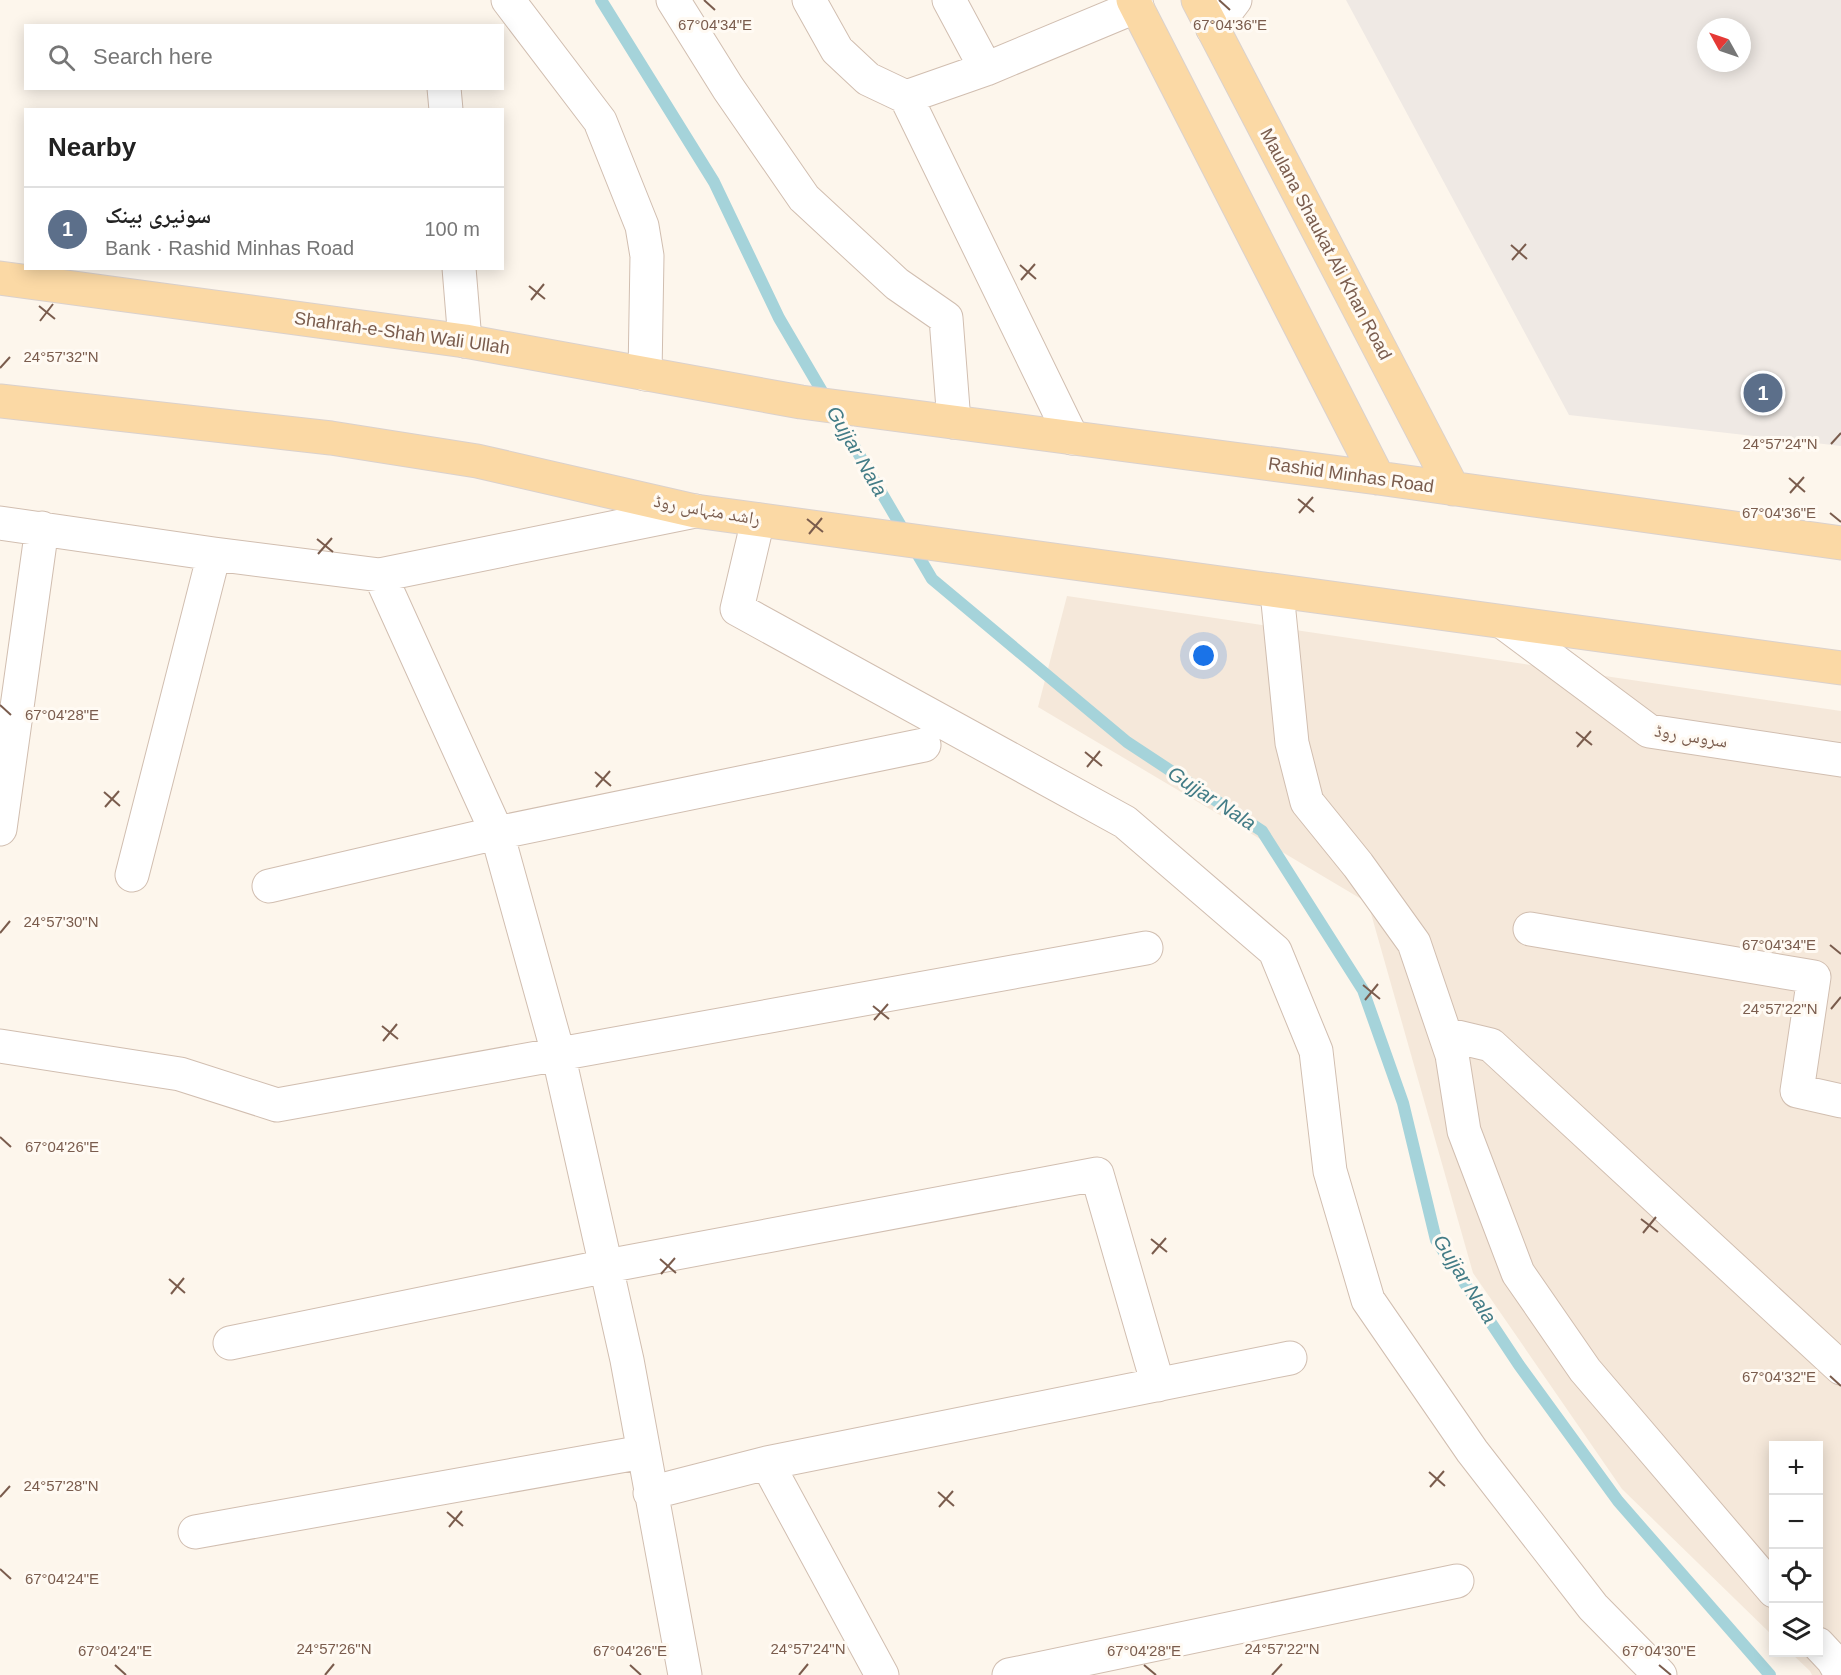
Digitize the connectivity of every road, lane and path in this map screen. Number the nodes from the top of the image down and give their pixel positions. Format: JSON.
{"nodes":[{"id":1,"x":508,"y":0,"type":"edge"},
{"id":2,"x":673,"y":0,"type":"edge"},
{"id":3,"x":809,"y":0,"type":"edge"},
{"id":4,"x":949,"y":0,"type":"edge"},
{"id":5,"x":1198,"y":0,"type":"edge"},
{"id":6,"x":1236,"y":0,"type":"edge"},
{"id":7,"x":1135,"y":3,"type":"edge"},
{"id":8,"x":1213,"y":29,"type":"junction"},
{"id":9,"x":986,"y":69,"type":"junction"},
{"id":10,"x":444,"y":90,"type":"edge"},
{"id":11,"x":906,"y":96,"type":"junction"},
{"id":12,"x":446,"y":108,"type":"edge"},
{"id":13,"x":459,"y":270,"type":"edge"},
{"id":14,"x":0,"y":278,"type":"edge"},
{"id":15,"x":465,"y":341,"type":"junction"},
{"id":16,"x":645,"y":374,"type":"junction"},
{"id":17,"x":0,"y":401,"type":"edge"},
{"id":18,"x":861,"y":410,"type":"joint"},
{"id":19,"x":954,"y":422,"type":"junction"},
{"id":20,"x":1072,"y":438,"type":"junction"},
{"id":21,"x":1378,"y":478,"type":"junction"},
{"id":22,"x":1453,"y":489,"type":"junction"},
{"id":23,"x":694,"y":511,"type":"junction"},
{"id":24,"x":758,"y":520,"type":"junction"},
{"id":25,"x":0,"y":523,"type":"edge"},
{"id":26,"x":42,"y":528,"type":"junction"},
{"id":27,"x":1841,"y":543,"type":"edge"},
{"id":28,"x":214,"y":554,"type":"junction"},
{"id":29,"x":380,"y":575,"type":"junction"},
{"id":30,"x":1277,"y":592,"type":"junction"},
{"id":31,"x":1504,"y":622,"type":"junction"},
{"id":32,"x":1841,"y":668,"type":"edge"},
{"id":33,"x":924,"y":745,"type":"dead end"},
{"id":34,"x":1841,"y":760,"type":"edge"},
{"id":35,"x":0,"y":829,"type":"edge"},
{"id":36,"x":497,"y":834,"type":"junction"},
{"id":37,"x":132,"y":875,"type":"dead end"},
{"id":38,"x":269,"y":886,"type":"dead end"},
{"id":39,"x":1530,"y":929,"type":"dead end"},
{"id":40,"x":1146,"y":948,"type":"dead end"},
{"id":41,"x":1445,"y":1034,"type":"junction"},
{"id":42,"x":0,"y":1046,"type":"edge"},
{"id":43,"x":558,"y":1053,"type":"junction"},
{"id":44,"x":1841,"y":1101,"type":"edge"},
{"id":45,"x":607,"y":1266,"type":"junction"},
{"id":46,"x":230,"y":1343,"type":"dead end"},
{"id":47,"x":1290,"y":1358,"type":"dead end"},
{"id":48,"x":1841,"y":1368,"type":"edge"},
{"id":49,"x":1158,"y":1385,"type":"junction"},
{"id":50,"x":643,"y":1452,"type":"junction"},
{"id":51,"x":767,"y":1463,"type":"junction"},
{"id":52,"x":650,"y":1493,"type":"junction"},
{"id":53,"x":195,"y":1532,"type":"dead end"},
{"id":54,"x":1457,"y":1581,"type":"dead end"},
{"id":55,"x":1769,"y":1586,"type":"edge"},
{"id":56,"x":1823,"y":1649,"type":"edge"},
{"id":57,"x":1125,"y":1664,"type":"edge"},
{"id":58,"x":1841,"y":1674,"type":"edge"},
{"id":59,"x":685,"y":1675,"type":"edge"},
{"id":60,"x":882,"y":1675,"type":"edge"},
{"id":61,"x":1009,"y":1675,"type":"edge"},
{"id":62,"x":1660,"y":1675,"type":"edge"}],
"edges":[{"from":1,"to":16,"type":"street"},
{"from":2,"to":19,"type":"street"},
{"from":3,"to":11,"type":"street"},
{"from":4,"to":9,"type":"street"},
{"from":5,"to":8,"type":"main road","name":"Maulana Shaukat Ali Khan Road"},
{"from":6,"to":8,"type":"street"},
{"from":7,"to":9,"type":"street"},
{"from":7,"to":21,"type":"main road"},
{"from":8,"to":22,"type":"main road","name":"Maulana Shaukat Ali Khan Road"},
{"from":9,"to":11,"type":"street"},
{"from":10,"to":12,"type":"street"},
{"from":11,"to":20,"type":"street"},
{"from":13,"to":15,"type":"street"},
{"from":14,"to":15,"type":"main road","name":"Shahrah-e-Shah Wali Ullah"},
{"from":15,"to":16,"type":"main road","name":"Shahrah-e-Shah Wali Ullah"},
{"from":16,"to":18,"type":"main road","name":"Shahrah-e-Shah Wali Ullah"},
{"from":17,"to":23,"type":"main road","name":"راشد منہاس روڈ"},
{"from":18,"to":19,"type":"main road","name":"Rashid Minhas Road"},
{"from":19,"to":20,"type":"main road","name":"Rashid Minhas Road"},
{"from":20,"to":21,"type":"main road","name":"Rashid Minhas Road"},
{"from":21,"to":22,"type":"main road","name":"Rashid Minhas Road"},
{"from":22,"to":27,"type":"main road","name":"Rashid Minhas Road"},
{"from":23,"to":24,"type":"main road","name":"راشد منہاس روڈ"},
{"from":23,"to":29,"type":"street"},
{"from":24,"to":30,"type":"main road","name":"راشد منہاس روڈ"},
{"from":24,"to":62,"type":"street"},
{"from":25,"to":26,"type":"street"},
{"from":26,"to":28,"type":"street"},
{"from":26,"to":35,"type":"street"},
{"from":28,"to":29,"type":"street"},
{"from":28,"to":37,"type":"street"},
{"from":29,"to":36,"type":"street"},
{"from":30,"to":31,"type":"main road"},
{"from":30,"to":41,"type":"street"},
{"from":31,"to":32,"type":"main road"},
{"from":31,"to":34,"type":"street","name":"سروس روڈ"},
{"from":33,"to":36,"type":"street"},
{"from":36,"to":38,"type":"street"},
{"from":36,"to":43,"type":"street"},
{"from":39,"to":44,"type":"street"},
{"from":40,"to":43,"type":"street"},
{"from":41,"to":48,"type":"street"},
{"from":41,"to":55,"type":"street"},
{"from":42,"to":43,"type":"street"},
{"from":43,"to":45,"type":"street"},
{"from":45,"to":46,"type":"street"},
{"from":45,"to":49,"type":"street"},
{"from":45,"to":50,"type":"street"},
{"from":47,"to":49,"type":"street"},
{"from":49,"to":51,"type":"street"},
{"from":50,"to":52,"type":"street"},
{"from":50,"to":53,"type":"street"},
{"from":51,"to":52,"type":"street"},
{"from":51,"to":60,"type":"street"},
{"from":52,"to":59,"type":"street"},
{"from":54,"to":57,"type":"street"},
{"from":56,"to":58,"type":"street"},
{"from":57,"to":61,"type":"street"}]}
